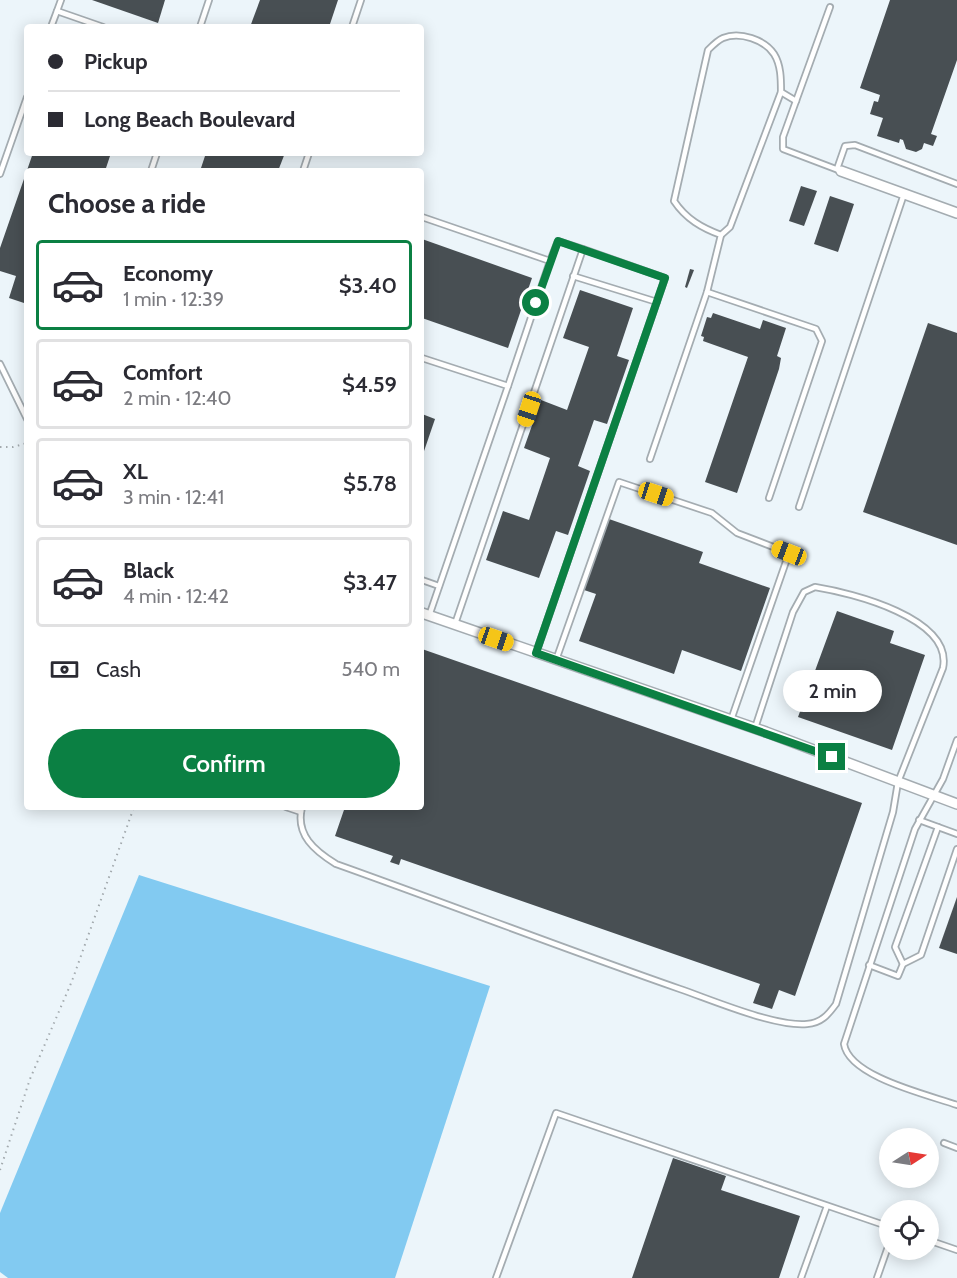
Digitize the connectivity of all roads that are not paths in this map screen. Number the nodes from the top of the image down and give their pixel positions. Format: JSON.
{"nodes":[{"id":1,"x":61,"y":0,"type":"edge"},
{"id":2,"x":209,"y":0,"type":"edge"},
{"id":3,"x":362,"y":0,"type":"edge"},
{"id":4,"x":830,"y":7,"type":"dead end"},
{"id":5,"x":57,"y":11,"type":"junction"},
{"id":6,"x":52,"y":24,"type":"edge"},
{"id":7,"x":94,"y":24,"type":"edge"},
{"id":8,"x":201,"y":24,"type":"edge"},
{"id":9,"x":353,"y":24,"type":"edge"},
{"id":10,"x":781,"y":92,"type":"junction"},
{"id":11,"x":796,"y":100,"type":"junction"},
{"id":12,"x":24,"y":106,"type":"edge"},
{"id":13,"x":839,"y":170,"type":"junction"},
{"id":14,"x":0,"y":174,"type":"edge"},
{"id":15,"x":957,"y":184,"type":"edge"},
{"id":16,"x":905,"y":192,"type":"junction"},
{"id":17,"x":957,"y":213,"type":"edge"},
{"id":18,"x":424,"y":218,"type":"edge"},
{"id":19,"x":721,"y":235,"type":"junction"},
{"id":20,"x":583,"y":249,"type":"junction"},
{"id":21,"x":550,"y":261,"type":"junction"},
{"id":22,"x":573,"y":276,"type":"junction"},
{"id":23,"x":707,"y":292,"type":"junction"},
{"id":24,"x":657,"y":302,"type":"junction"},
{"id":25,"x":424,"y":358,"type":"edge"},
{"id":26,"x":0,"y":364,"type":"edge"},
{"id":27,"x":508,"y":386,"type":"junction"},
{"id":28,"x":24,"y":413,"type":"edge"},
{"id":29,"x":650,"y":459,"type":"dead end"},
{"id":30,"x":769,"y":498,"type":"dead end"},
{"id":31,"x":800,"y":507,"type":"dead end"},
{"id":32,"x":424,"y":581,"type":"edge"},
{"id":33,"x":439,"y":586,"type":"junction"},
{"id":34,"x":425,"y":614,"type":"edge"},
{"id":35,"x":455,"y":625,"type":"junction"},
{"id":36,"x":536,"y":653,"type":"junction"},
{"id":37,"x":556,"y":660,"type":"junction"},
{"id":38,"x":731,"y":720,"type":"junction"},
{"id":39,"x":755,"y":728,"type":"junction"},
{"id":40,"x":957,"y":740,"type":"edge"},
{"id":41,"x":898,"y":783,"type":"junction"},
{"id":42,"x":933,"y":795,"type":"junction"},
{"id":43,"x":957,"y":804,"type":"edge"},
{"id":44,"x":302,"y":810,"type":"edge"},
{"id":45,"x":919,"y":820,"type":"junction"},
{"id":46,"x":938,"y":827,"type":"junction"},
{"id":47,"x":957,"y":834,"type":"edge"},
{"id":48,"x":957,"y":849,"type":"edge"},
{"id":49,"x":869,"y":964,"type":"junction"},
{"id":50,"x":903,"y":964,"type":"junction"},
{"id":51,"x":957,"y":1105,"type":"edge"},
{"id":52,"x":944,"y":1143,"type":"dead end"},
{"id":53,"x":957,"y":1148,"type":"edge"},
{"id":54,"x":827,"y":1206,"type":"junction"},
{"id":55,"x":879,"y":1223,"type":"edge"},
{"id":56,"x":939,"y":1244,"type":"edge"},
{"id":57,"x":957,"y":1250,"type":"edge"},
{"id":58,"x":883,"y":1260,"type":"edge"},
{"id":59,"x":496,"y":1278,"type":"edge"},
{"id":60,"x":801,"y":1278,"type":"edge"},
{"id":61,"x":877,"y":1278,"type":"edge"}],
"edges":[{"from":1,"to":5,"type":"lane"},
{"from":2,"to":8,"type":"lane"},
{"from":3,"to":9,"type":"lane"},
{"from":4,"to":11,"type":"lane"},
{"from":5,"to":6,"type":"lane"},
{"from":5,"to":7,"type":"lane"},
{"from":10,"to":11,"type":"lane"},
{"from":10,"to":19,"type":"lane"},
{"from":10,"to":19,"type":"lane"},
{"from":11,"to":13,"type":"lane"},
{"from":12,"to":14,"type":"lane"},
{"from":13,"to":15,"type":"lane"},
{"from":13,"to":16,"type":"street"},
{"from":16,"to":17,"type":"street"},
{"from":16,"to":31,"type":"lane"},
{"from":18,"to":21,"type":"lane"},
{"from":19,"to":23,"type":"lane"},
{"from":20,"to":21,"type":"lane"},
{"from":20,"to":22,"type":"lane"},
{"from":20,"to":24,"type":"lane"},
{"from":21,"to":27,"type":"lane"},
{"from":22,"to":24,"type":"lane"},
{"from":22,"to":35,"type":"lane"},
{"from":23,"to":29,"type":"lane"},
{"from":23,"to":30,"type":"lane"},
{"from":24,"to":36,"type":"lane"},
{"from":25,"to":27,"type":"lane"},
{"from":26,"to":28,"type":"lane"},
{"from":27,"to":33,"type":"lane"},
{"from":32,"to":33,"type":"lane"},
{"from":33,"to":34,"type":"lane"},
{"from":34,"to":35,"type":"street"},
{"from":35,"to":36,"type":"street"},
{"from":36,"to":37,"type":"street"},
{"from":37,"to":38,"type":"street"},
{"from":37,"to":38,"type":"lane"},
{"from":38,"to":39,"type":"street"},
{"from":39,"to":41,"type":"street"},
{"from":39,"to":41,"type":"lane"},
{"from":40,"to":42,"type":"lane"},
{"from":41,"to":42,"type":"street"},
{"from":41,"to":44,"type":"lane"},
{"from":42,"to":43,"type":"street"},
{"from":42,"to":45,"type":"lane"},
{"from":45,"to":46,"type":"lane"},
{"from":45,"to":49,"type":"lane"},
{"from":46,"to":47,"type":"lane"},
{"from":46,"to":50,"type":"lane"},
{"from":48,"to":50,"type":"lane"},
{"from":49,"to":50,"type":"lane"},
{"from":49,"to":51,"type":"lane"},
{"from":52,"to":53,"type":"lane"},
{"from":54,"to":55,"type":"lane"},
{"from":54,"to":59,"type":"lane"},
{"from":54,"to":60,"type":"lane"},
{"from":56,"to":57,"type":"lane"},
{"from":58,"to":61,"type":"lane"}]}
